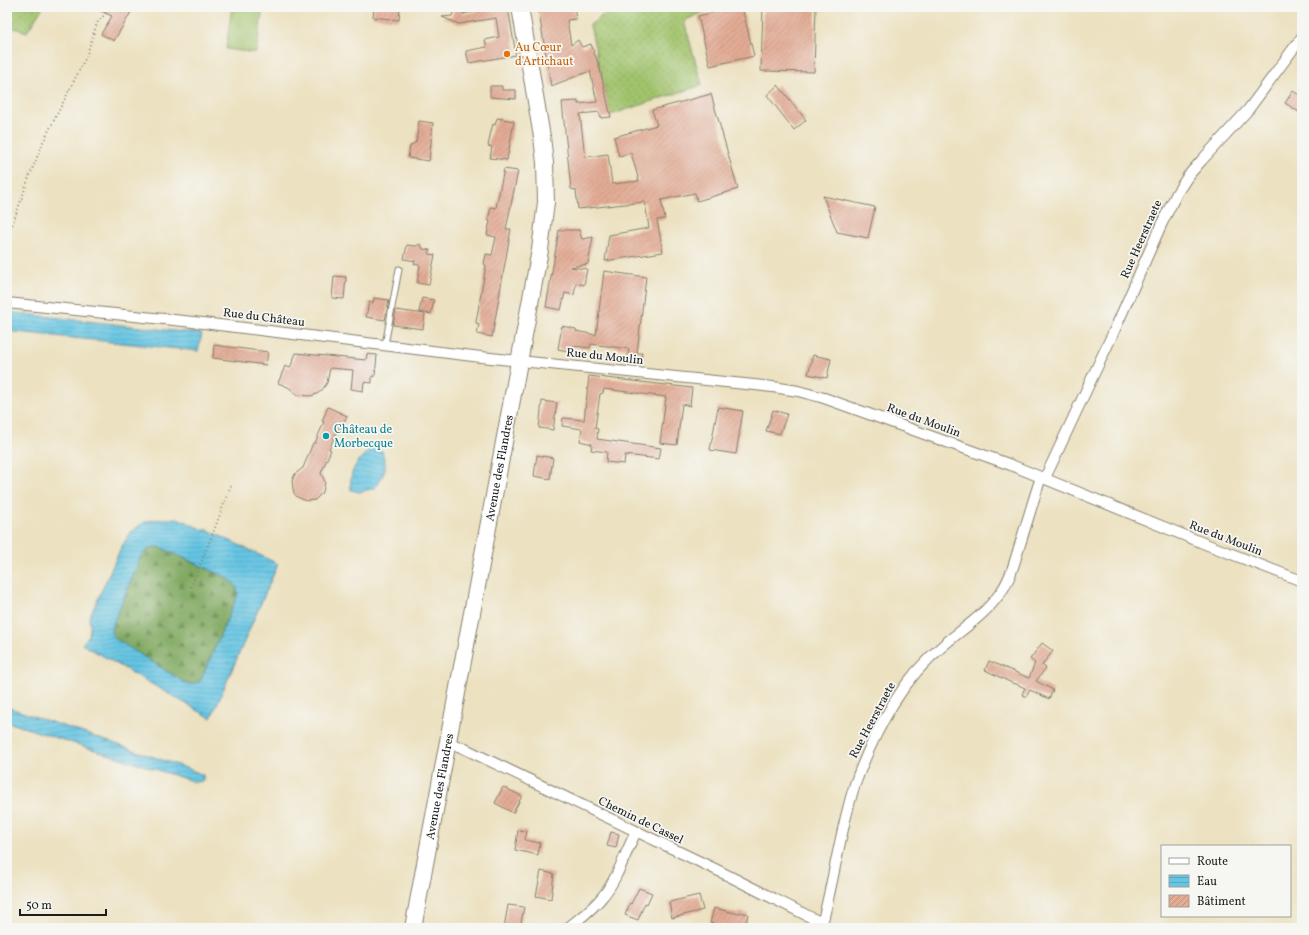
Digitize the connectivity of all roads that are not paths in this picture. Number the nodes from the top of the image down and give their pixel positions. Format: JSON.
{"nodes":[{"id":1,"x":520,"y":7,"type":"edge"},
{"id":2,"x":1302,"y":37,"type":"edge"},
{"id":3,"x":399,"y":269,"type":"dead end"},
{"id":4,"x":7,"y":303,"type":"edge"},
{"id":5,"x":385,"y":345,"type":"junction"},
{"id":6,"x":519,"y":360,"type":"junction"},
{"id":7,"x":1043,"y":478,"type":"junction"},
{"id":8,"x":1302,"y":580,"type":"edge"},
{"id":9,"x":447,"y":743,"type":"junction"},
{"id":10,"x":636,"y":832,"type":"junction"},
{"id":11,"x":822,"y":925,"type":"edge"},
{"id":12,"x":413,"y":928,"type":"edge"},
{"id":13,"x":568,"y":928,"type":"edge"}],
"edges":[{"from":1,"to":6,"type":"main road","name":"Avenue des Flandres"},
{"from":2,"to":7,"type":"street","name":"Rue Heerstraete"},
{"from":3,"to":5,"type":"lane"},
{"from":4,"to":5,"type":"street","name":"Rue du Château"},
{"from":5,"to":6,"type":"street","name":"Rue du Château"},
{"from":6,"to":7,"type":"street","name":"Rue du Moulin"},
{"from":6,"to":9,"type":"main road","name":"Avenue des Flandres"},
{"from":7,"to":8,"type":"street","name":"Rue du Moulin"},
{"from":7,"to":11,"type":"street","name":"Rue Heerstraete"},
{"from":9,"to":10,"type":"street","name":"Chemin de Cassel"},
{"from":9,"to":12,"type":"main road","name":"Avenue des Flandres"},
{"from":10,"to":11,"type":"street","name":"Chemin de Cassel"},
{"from":10,"to":13,"type":"street"}]}
